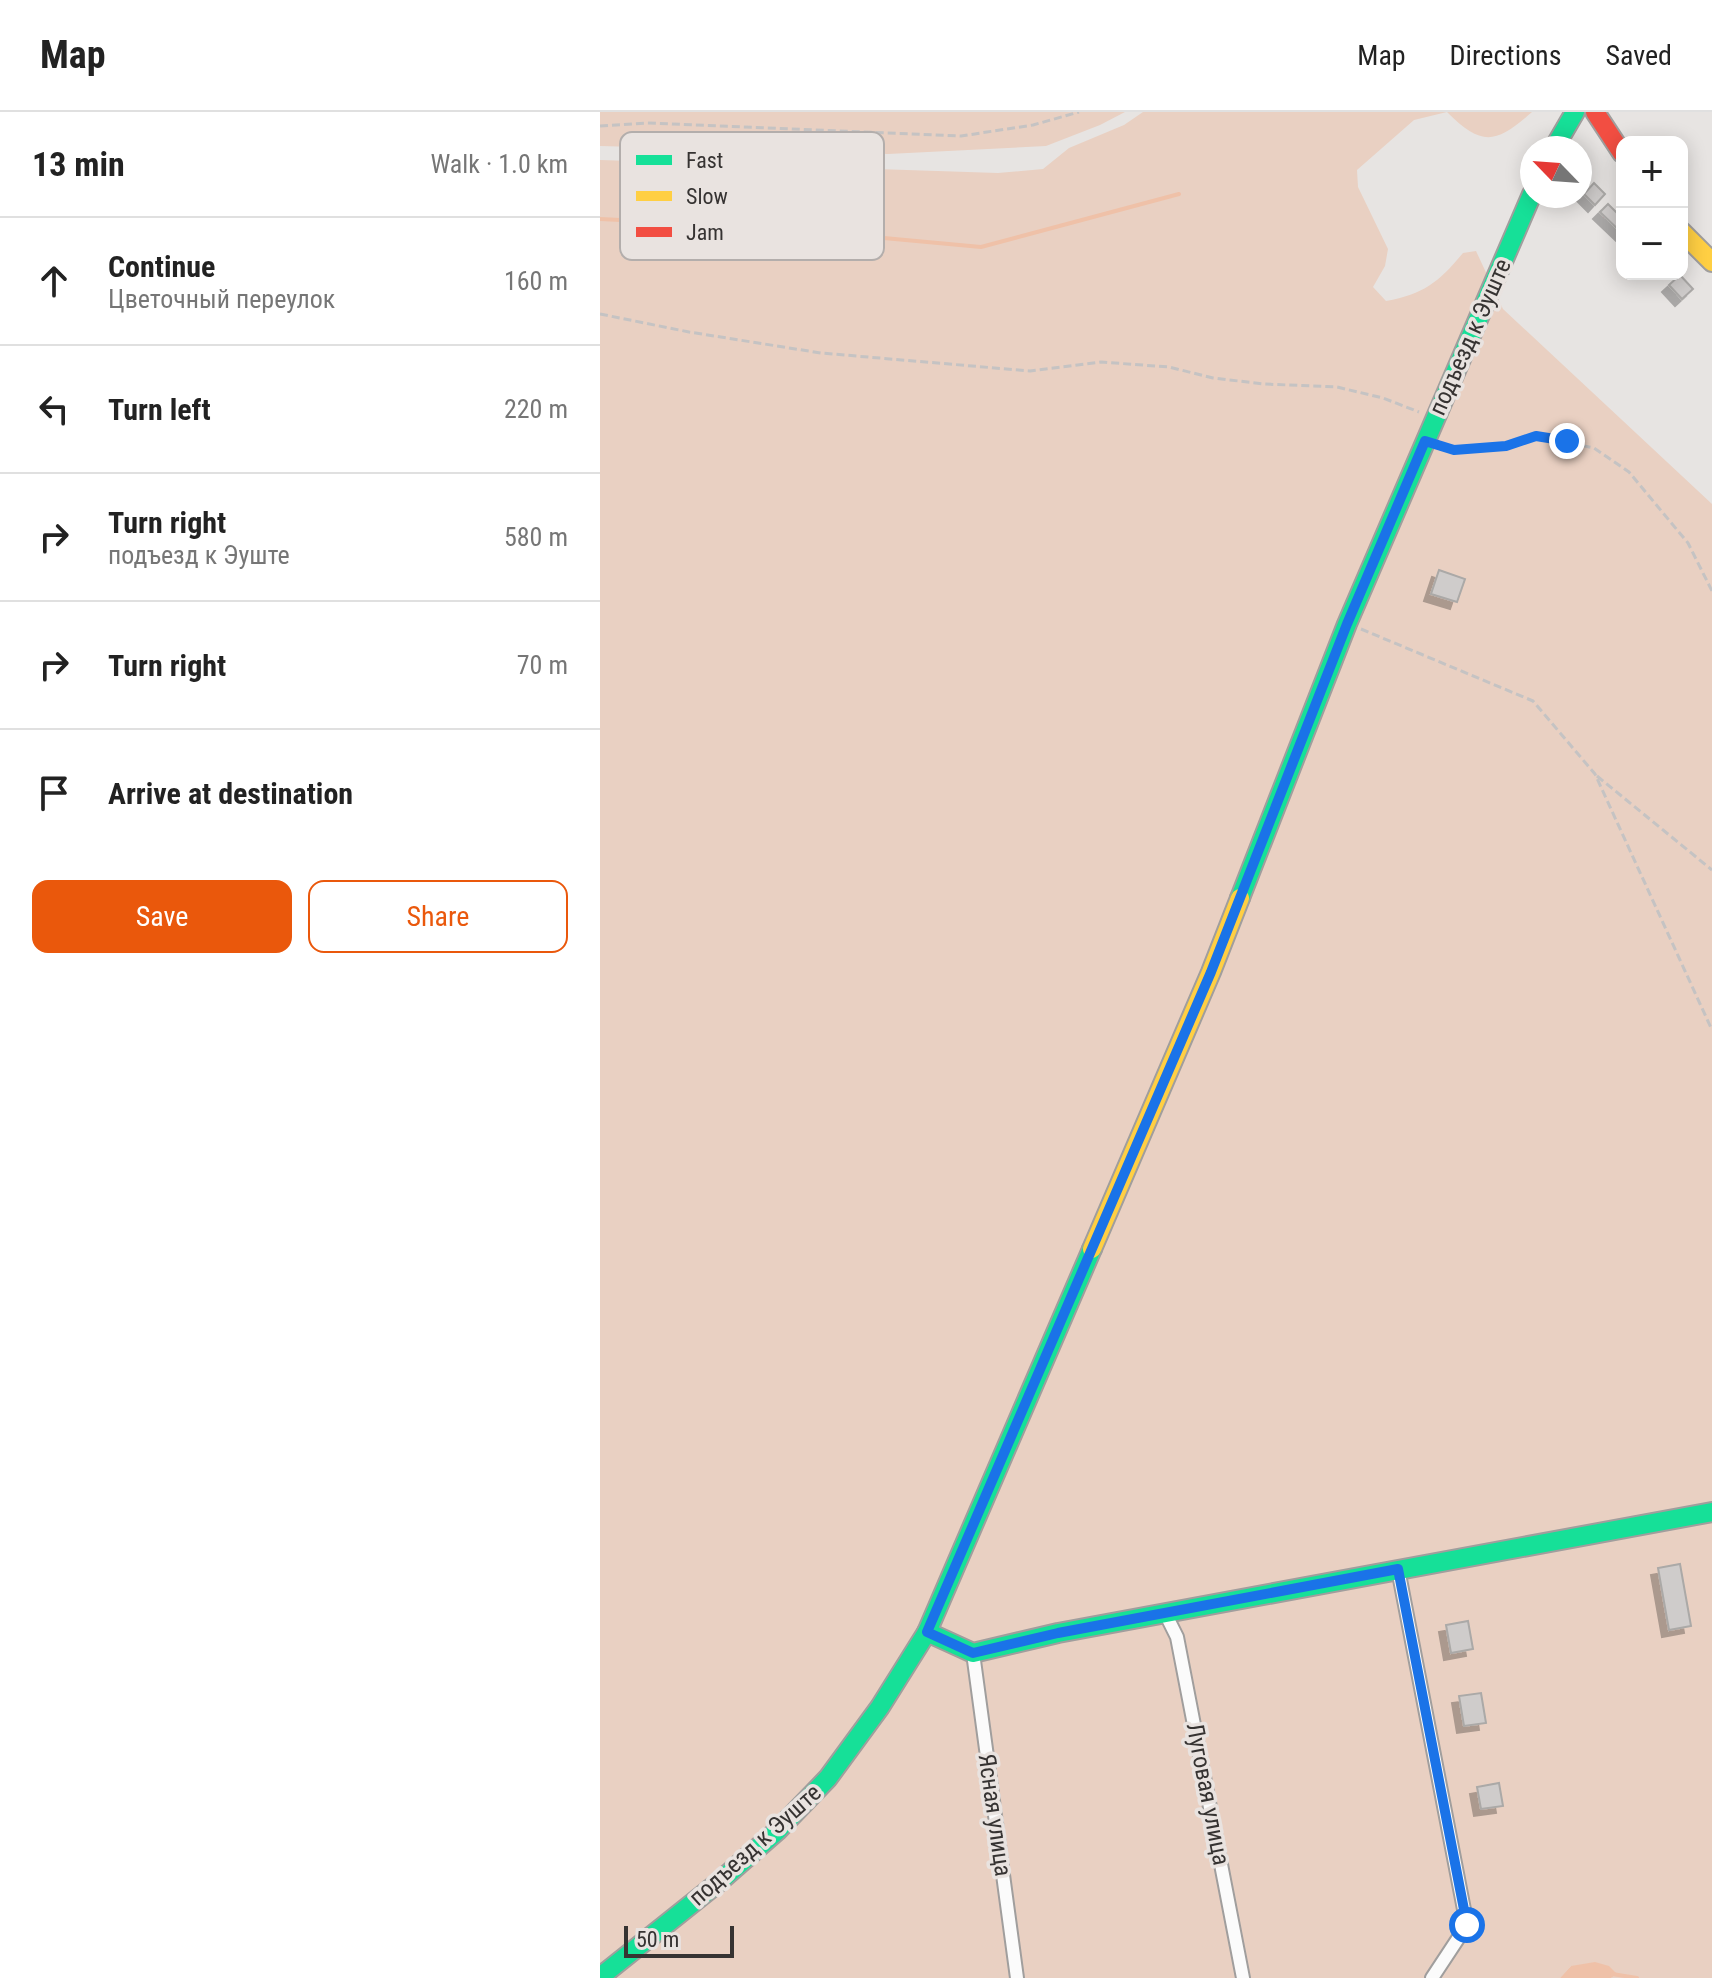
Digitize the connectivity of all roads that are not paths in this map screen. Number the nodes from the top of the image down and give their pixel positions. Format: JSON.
{"nodes":[{"id":1,"x":1575,"y":112,"type":"edge"},
{"id":2,"x":1595,"y":112,"type":"edge"},
{"id":3,"x":1561,"y":136,"type":"edge"},
{"id":4,"x":1616,"y":144,"type":"edge"},
{"id":5,"x":1526,"y":208,"type":"edge"},
{"id":6,"x":1688,"y":238,"type":"edge"},
{"id":7,"x":1712,"y":262,"type":"edge"},
{"id":8,"x":1712,"y":1512,"type":"edge"},
{"id":9,"x":1398,"y":1569,"type":"junction"},
{"id":10,"x":1165,"y":1613,"type":"junction"},
{"id":11,"x":927,"y":1632,"type":"junction"},
{"id":12,"x":973,"y":1653,"type":"junction"},
{"id":13,"x":600,"y":1977,"type":"edge"},
{"id":14,"x":1017,"y":1978,"type":"edge"},
{"id":15,"x":1243,"y":1978,"type":"edge"},
{"id":16,"x":1432,"y":1978,"type":"edge"}],
"edges":[{"from":1,"to":3,"type":"street"},
{"from":2,"to":4,"type":"street"},
{"from":5,"to":11,"type":"street","name":"подъезд к Эуште"},
{"from":6,"to":7,"type":"street"},
{"from":8,"to":9,"type":"street"},
{"from":9,"to":10,"type":"street"},
{"from":9,"to":16,"type":"street"},
{"from":10,"to":12,"type":"street"},
{"from":10,"to":15,"type":"street","name":"Луговая улица"},
{"from":11,"to":12,"type":"street"},
{"from":11,"to":13,"type":"street","name":"подъезд к Эуште"},
{"from":12,"to":14,"type":"street","name":"Ясная улица"}]}
